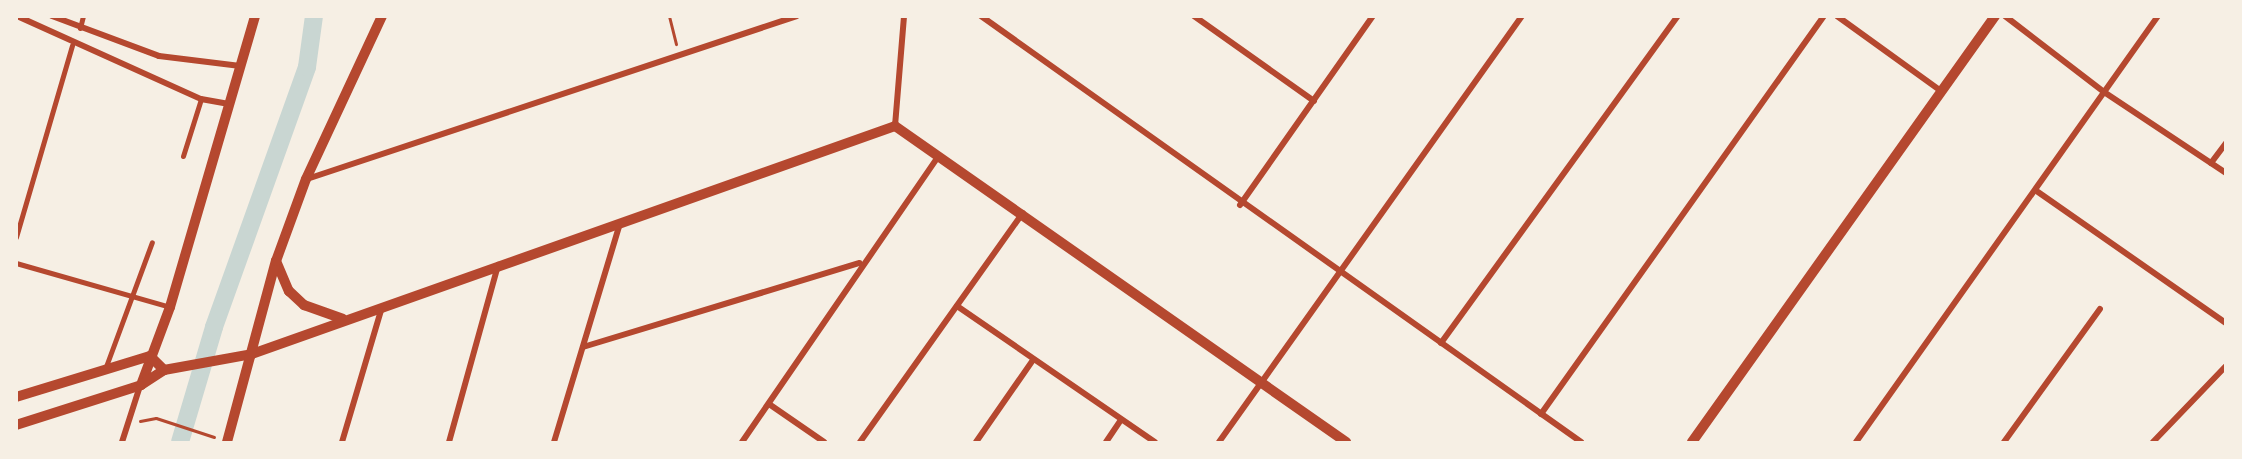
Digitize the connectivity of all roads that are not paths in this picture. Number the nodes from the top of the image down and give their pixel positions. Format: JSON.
{"nodes":[{"id":1,"x":17,"y":16,"type":"edge"},
{"id":2,"x":52,"y":16,"type":"edge"},
{"id":3,"x":83,"y":16,"type":"edge"},
{"id":4,"x":255,"y":16,"type":"edge"},
{"id":5,"x":382,"y":16,"type":"edge"},
{"id":6,"x":797,"y":16,"type":"edge"},
{"id":7,"x":904,"y":16,"type":"edge"},
{"id":8,"x":981,"y":16,"type":"edge"},
{"id":9,"x":1194,"y":16,"type":"edge"},
{"id":10,"x":1373,"y":16,"type":"edge"},
{"id":11,"x":1522,"y":16,"type":"edge"},
{"id":12,"x":1678,"y":16,"type":"edge"},
{"id":13,"x":1824,"y":16,"type":"edge"},
{"id":14,"x":1837,"y":16,"type":"edge"},
{"id":15,"x":1995,"y":16,"type":"edge"},
{"id":16,"x":2005,"y":16,"type":"edge"},
{"id":17,"x":2158,"y":16,"type":"edge"},
{"id":18,"x":80,"y":27,"type":"junction"},
{"id":19,"x":72,"y":45,"type":"junction"},
{"id":20,"x":240,"y":66,"type":"junction"},
{"id":21,"x":1941,"y":92,"type":"junction"},
{"id":22,"x":2104,"y":92,"type":"junction"},
{"id":23,"x":201,"y":99,"type":"junction"},
{"id":24,"x":1314,"y":101,"type":"junction"},
{"id":25,"x":228,"y":104,"type":"junction"},
{"id":26,"x":895,"y":126,"type":"junction"},
{"id":27,"x":2226,"y":143,"type":"edge"},
{"id":28,"x":183,"y":156,"type":"dead end"},
{"id":29,"x":938,"y":157,"type":"junction"},
{"id":30,"x":2211,"y":163,"type":"junction"},
{"id":31,"x":2226,"y":173,"type":"edge"},
{"id":32,"x":306,"y":179,"type":"junction"},
{"id":33,"x":2038,"y":192,"type":"junction"},
{"id":34,"x":1240,"y":205,"type":"junction"},
{"id":35,"x":1023,"y":213,"type":"junction"},
{"id":36,"x":621,"y":223,"type":"junction"},
{"id":37,"x":16,"y":237,"type":"edge"},
{"id":38,"x":153,"y":242,"type":"dead end"},
{"id":39,"x":276,"y":261,"type":"junction"},
{"id":40,"x":16,"y":263,"type":"edge"},
{"id":41,"x":861,"y":263,"type":"junction"},
{"id":42,"x":498,"y":265,"type":"junction"},
{"id":43,"x":1339,"y":271,"type":"junction"},
{"id":44,"x":134,"y":297,"type":"junction"},
{"id":45,"x":383,"y":304,"type":"junction"},
{"id":46,"x":957,"y":306,"type":"junction"},
{"id":47,"x":170,"y":307,"type":"junction"},
{"id":48,"x":2100,"y":309,"type":"dead end"},
{"id":49,"x":343,"y":319,"type":"junction"},
{"id":50,"x":2226,"y":323,"type":"edge"},
{"id":51,"x":1441,"y":343,"type":"junction"},
{"id":52,"x":583,"y":347,"type":"junction"},
{"id":53,"x":252,"y":354,"type":"junction"},
{"id":54,"x":150,"y":356,"type":"junction"},
{"id":55,"x":1033,"y":360,"type":"junction"},
{"id":56,"x":2226,"y":366,"type":"edge"},
{"id":57,"x":105,"y":369,"type":"junction"},
{"id":58,"x":169,"y":369,"type":"junction"},
{"id":59,"x":1260,"y":381,"type":"junction"},
{"id":60,"x":141,"y":385,"type":"junction"},
{"id":61,"x":16,"y":397,"type":"edge"},
{"id":62,"x":769,"y":404,"type":"junction"},
{"id":63,"x":1541,"y":414,"type":"junction"},
{"id":64,"x":1121,"y":420,"type":"junction"},
{"id":65,"x":16,"y":425,"type":"edge"},
{"id":66,"x":122,"y":442,"type":"edge"},
{"id":67,"x":227,"y":442,"type":"edge"},
{"id":68,"x":342,"y":442,"type":"edge"},
{"id":69,"x":449,"y":442,"type":"edge"},
{"id":70,"x":554,"y":442,"type":"edge"},
{"id":71,"x":742,"y":442,"type":"edge"},
{"id":72,"x":824,"y":442,"type":"edge"},
{"id":73,"x":860,"y":442,"type":"edge"},
{"id":74,"x":976,"y":442,"type":"edge"},
{"id":75,"x":1106,"y":442,"type":"edge"},
{"id":76,"x":1155,"y":442,"type":"edge"},
{"id":77,"x":1219,"y":442,"type":"edge"},
{"id":78,"x":1346,"y":442,"type":"edge"},
{"id":79,"x":1581,"y":442,"type":"edge"},
{"id":80,"x":1692,"y":442,"type":"edge"},
{"id":81,"x":1856,"y":442,"type":"edge"},
{"id":82,"x":2004,"y":442,"type":"edge"},
{"id":83,"x":2153,"y":442,"type":"edge"}],
"edges":[{"from":1,"to":19,"type":"street"},
{"from":2,"to":18,"type":"street"},
{"from":3,"to":18,"type":"street"},
{"from":4,"to":20,"type":"street"},
{"from":5,"to":32,"type":"street"},
{"from":6,"to":32,"type":"street"},
{"from":7,"to":26,"type":"street"},
{"from":8,"to":34,"type":"street"},
{"from":9,"to":24,"type":"street"},
{"from":10,"to":24,"type":"street"},
{"from":11,"to":43,"type":"street"},
{"from":12,"to":51,"type":"street"},
{"from":13,"to":63,"type":"street"},
{"from":14,"to":21,"type":"street"},
{"from":15,"to":21,"type":"street"},
{"from":16,"to":22,"type":"street"},
{"from":17,"to":22,"type":"street"},
{"from":18,"to":20,"type":"street"},
{"from":19,"to":23,"type":"street"},
{"from":19,"to":37,"type":"street"},
{"from":20,"to":25,"type":"street"},
{"from":21,"to":80,"type":"street"},
{"from":22,"to":30,"type":"street"},
{"from":22,"to":33,"type":"street"},
{"from":23,"to":25,"type":"street"},
{"from":23,"to":28,"type":"street"},
{"from":24,"to":34,"type":"street"},
{"from":25,"to":47,"type":"street"},
{"from":26,"to":29,"type":"street"},
{"from":26,"to":36,"type":"street"},
{"from":27,"to":30,"type":"street"},
{"from":29,"to":35,"type":"street"},
{"from":29,"to":41,"type":"street"},
{"from":30,"to":31,"type":"street"},
{"from":32,"to":39,"type":"street"},
{"from":33,"to":50,"type":"street"},
{"from":33,"to":81,"type":"street"},
{"from":34,"to":43,"type":"street"},
{"from":35,"to":46,"type":"street"},
{"from":35,"to":59,"type":"street"},
{"from":36,"to":42,"type":"street"},
{"from":36,"to":52,"type":"street"},
{"from":38,"to":44,"type":"street"},
{"from":39,"to":49,"type":"street"},
{"from":39,"to":53,"type":"street"},
{"from":40,"to":44,"type":"street"},
{"from":41,"to":52,"type":"street"},
{"from":41,"to":62,"type":"street"},
{"from":42,"to":45,"type":"street"},
{"from":42,"to":69,"type":"street"},
{"from":43,"to":51,"type":"street"},
{"from":43,"to":59,"type":"street"},
{"from":44,"to":47,"type":"street"},
{"from":44,"to":57,"type":"street"},
{"from":45,"to":49,"type":"street"},
{"from":45,"to":68,"type":"street"},
{"from":46,"to":55,"type":"street"},
{"from":46,"to":73,"type":"street"},
{"from":47,"to":54,"type":"street"},
{"from":48,"to":82,"type":"street"},
{"from":49,"to":53,"type":"street"},
{"from":51,"to":63,"type":"street"},
{"from":52,"to":70,"type":"street"},
{"from":53,"to":58,"type":"street"},
{"from":53,"to":67,"type":"street"},
{"from":54,"to":57,"type":"street"},
{"from":54,"to":58,"type":"street"},
{"from":54,"to":60,"type":"street"},
{"from":55,"to":64,"type":"street"},
{"from":55,"to":74,"type":"street"},
{"from":56,"to":83,"type":"street"},
{"from":57,"to":61,"type":"street"},
{"from":58,"to":60,"type":"street"},
{"from":59,"to":77,"type":"street"},
{"from":59,"to":78,"type":"street"},
{"from":60,"to":65,"type":"street"},
{"from":60,"to":66,"type":"street"},
{"from":62,"to":71,"type":"street"},
{"from":62,"to":72,"type":"street"},
{"from":63,"to":79,"type":"street"},
{"from":64,"to":75,"type":"street"},
{"from":64,"to":76,"type":"street"}]}
